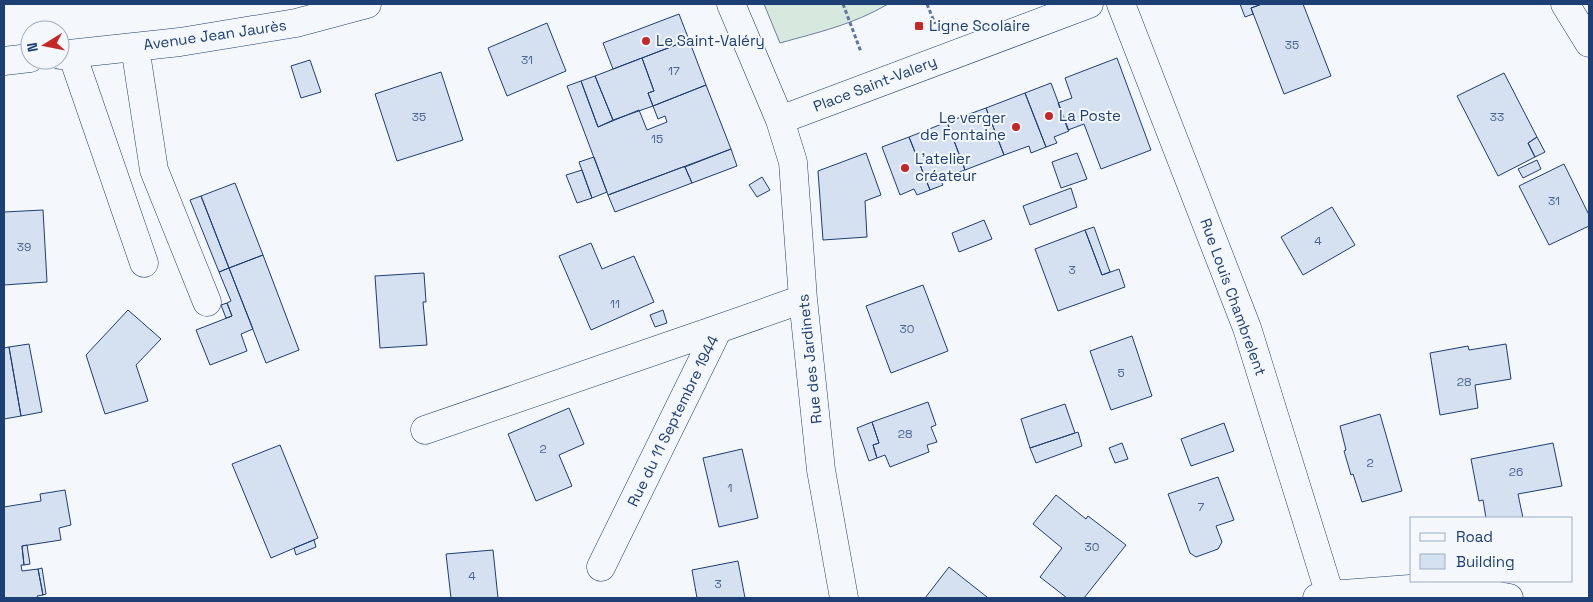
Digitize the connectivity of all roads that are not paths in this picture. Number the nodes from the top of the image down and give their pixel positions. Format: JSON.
{"nodes":[{"id":1,"x":367,"y":4,"type":"edge"},
{"id":2,"x":731,"y":4,"type":"edge"},
{"id":3,"x":1089,"y":4,"type":"edge"},
{"id":4,"x":1121,"y":4,"type":"edge"},
{"id":5,"x":1565,"y":4,"type":"edge"},
{"id":6,"x":1589,"y":42,"type":"edge"},
{"id":7,"x":135,"y":46,"type":"junction"},
{"id":8,"x":70,"y":54,"type":"edge"},
{"id":9,"x":20,"y":59,"type":"edge"},
{"id":10,"x":4,"y":61,"type":"edge"},
{"id":11,"x":70,"y":65,"type":"edge"},
{"id":12,"x":780,"y":120,"type":"junction"},
{"id":13,"x":144,"y":263,"type":"dead end"},
{"id":14,"x":803,"y":299,"type":"junction"},
{"id":15,"x":207,"y":302,"type":"dead end"},
{"id":16,"x":718,"y":329,"type":"junction"},
{"id":17,"x":425,"y":430,"type":"dead end"},
{"id":18,"x":601,"y":568,"type":"dead end"},
{"id":19,"x":1323,"y":596,"type":"edge"},
{"id":20,"x":844,"y":598,"type":"edge"},
{"id":21,"x":1509,"y":598,"type":"edge"}],
"edges":[{"from":1,"to":7,"type":"street","name":"Avenue Jean Jaurès"},
{"from":2,"to":12,"type":"street"},
{"from":3,"to":12,"type":"street","name":"Place Saint-Valery"},
{"from":4,"to":19,"type":"street","name":"Rue Louis Chambrelent"},
{"from":5,"to":6,"type":"street"},
{"from":7,"to":8,"type":"street","name":"Avenue Jean Jaurès"},
{"from":7,"to":15,"type":"street"},
{"from":9,"to":10,"type":"street"},
{"from":11,"to":13,"type":"street"},
{"from":12,"to":14,"type":"street","name":"Rue des Jardinets"},
{"from":14,"to":16,"type":"street","name":"Rue du 11 Septembre 1944"},
{"from":14,"to":20,"type":"street","name":"Rue des Jardinets"},
{"from":16,"to":17,"type":"street"},
{"from":16,"to":18,"type":"street","name":"Rue du 11 Septembre 1944"},
{"from":19,"to":21,"type":"street"}]}
